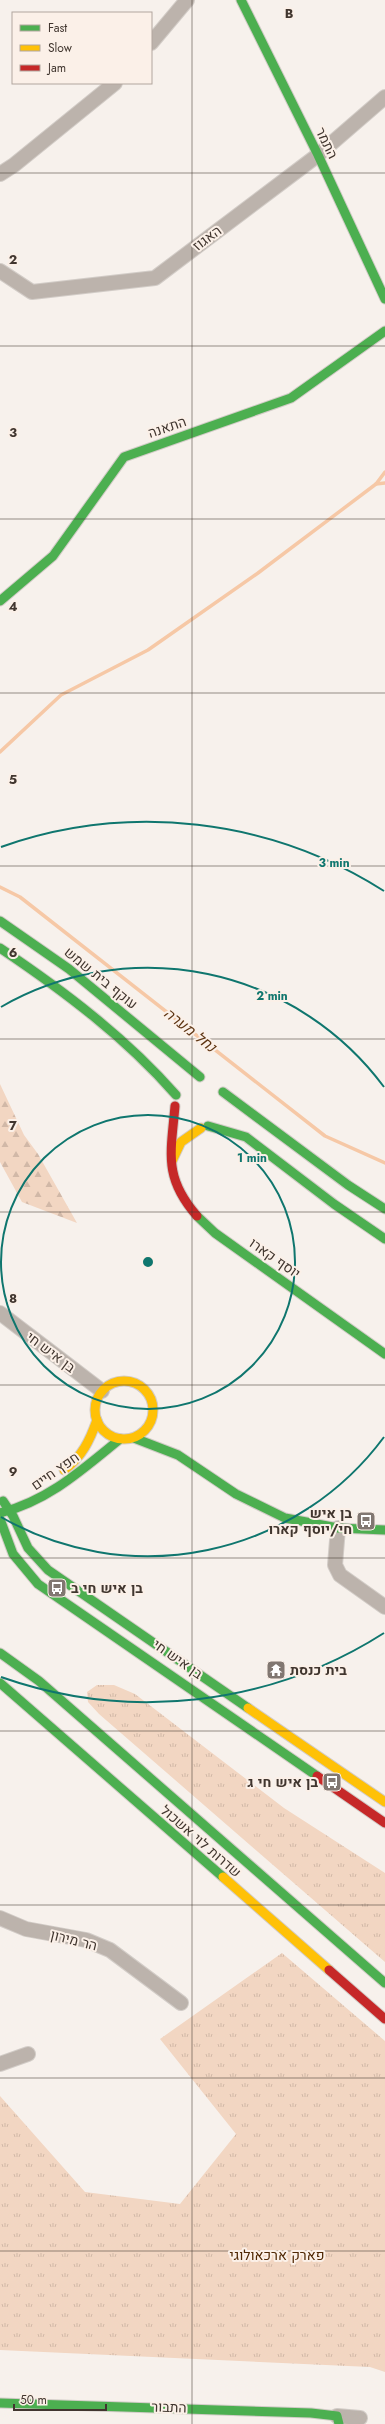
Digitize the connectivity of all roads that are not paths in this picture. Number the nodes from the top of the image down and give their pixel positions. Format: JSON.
{"nodes":[{"id":1,"x":187,"y":0,"type":"edge"},
{"id":2,"x":241,"y":0,"type":"edge"},
{"id":3,"x":152,"y":42,"type":"edge"},
{"id":4,"x":115,"y":84,"type":"edge"},
{"id":5,"x":385,"y":97,"type":"edge"},
{"id":6,"x":318,"y":155,"type":"junction"},
{"id":7,"x":0,"y":174,"type":"edge"},
{"id":8,"x":0,"y":271,"type":"edge"},
{"id":9,"x":380,"y":276,"type":"edge"},
{"id":10,"x":385,"y":299,"type":"edge"},
{"id":11,"x":385,"y":331,"type":"edge"},
{"id":12,"x":0,"y":601,"type":"edge"},
{"id":13,"x":0,"y":921,"type":"edge"},
{"id":14,"x":0,"y":948,"type":"edge"},
{"id":15,"x":176,"y":1095,"type":"junction"},
{"id":16,"x":225,"y":1104,"type":"dead end"},
{"id":17,"x":175,"y":1106,"type":"junction"},
{"id":18,"x":218,"y":1120,"type":"dead end"},
{"id":19,"x":205,"y":1127,"type":"junction"},
{"id":20,"x":170,"y":1167,"type":"junction"},
{"id":21,"x":385,"y":1210,"type":"edge"},
{"id":22,"x":385,"y":1239,"type":"edge"},
{"id":23,"x":0,"y":1313,"type":"edge"},
{"id":24,"x":385,"y":1354,"type":"edge"},
{"id":25,"x":102,"y":1391,"type":"junction"},
{"id":26,"x":97,"y":1420,"type":"junction"},
{"id":27,"x":134,"y":1438,"type":"junction"},
{"id":28,"x":165,"y":1438,"type":"dead end"},
{"id":29,"x":120,"y":1439,"type":"junction"},
{"id":30,"x":178,"y":1455,"type":"junction"},
{"id":31,"x":57,"y":1475,"type":"dead end"},
{"id":32,"x":5,"y":1500,"type":"edge"},
{"id":33,"x":0,"y":1510,"type":"edge"},
{"id":34,"x":12,"y":1511,"type":"junction"},
{"id":35,"x":0,"y":1513,"type":"edge"},
{"id":36,"x":0,"y":1519,"type":"edge"},
{"id":37,"x":338,"y":1528,"type":"junction"},
{"id":38,"x":385,"y":1530,"type":"edge"},
{"id":39,"x":385,"y":1607,"type":"edge"},
{"id":40,"x":0,"y":1653,"type":"edge"},
{"id":41,"x":0,"y":1683,"type":"edge"},
{"id":42,"x":385,"y":1802,"type":"edge"},
{"id":43,"x":385,"y":1823,"type":"edge"},
{"id":44,"x":0,"y":1918,"type":"edge"},
{"id":45,"x":385,"y":1982,"type":"edge"},
{"id":46,"x":180,"y":2003,"type":"dead end"},
{"id":47,"x":385,"y":2018,"type":"edge"},
{"id":48,"x":28,"y":2054,"type":"dead end"},
{"id":49,"x":0,"y":2064,"type":"edge"},
{"id":50,"x":0,"y":2403,"type":"edge"},
{"id":51,"x":360,"y":2418,"type":"dead end"},
{"id":52,"x":338,"y":2420,"type":"edge"}],
"edges":[{"from":1,"to":3,"type":"street"},
{"from":2,"to":6,"type":"street","name":"התמר"},
{"from":4,"to":7,"type":"street"},
{"from":5,"to":6,"type":"street","name":"האגוז"},
{"from":6,"to":8,"type":"street","name":"האגוז"},
{"from":6,"to":9,"type":"street","name":"התמר"},
{"from":9,"to":10,"type":"street","name":"התמר"},
{"from":11,"to":12,"type":"street","name":"התאנה"},
{"from":13,"to":15,"type":"street","name":"עוקף בית שמש"},
{"from":14,"to":15,"type":"street"},
{"from":15,"to":17,"type":"street","name":"יוסף קארו"},
{"from":16,"to":21,"type":"street"},
{"from":17,"to":19,"type":"street"},
{"from":17,"to":20,"type":"street","name":"יוסף קארו"},
{"from":18,"to":19,"type":"street"},
{"from":19,"to":20,"type":"street"},
{"from":19,"to":22,"type":"street"},
{"from":20,"to":24,"type":"street","name":"יוסף קארו"},
{"from":23,"to":25,"type":"street","name":"בן איש חי"},
{"from":25,"to":26,"type":"street"},
{"from":25,"to":27,"type":"street"},
{"from":26,"to":29,"type":"street"},
{"from":26,"to":31,"type":"street","name":"חפץ חיים"},
{"from":27,"to":29,"type":"street"},
{"from":27,"to":30,"type":"street"},
{"from":28,"to":30,"type":"street"},
{"from":29,"to":34,"type":"street","name":"חפץ חיים"},
{"from":30,"to":37,"type":"street"},
{"from":32,"to":33,"type":"street","name":"בן איש חי"},
{"from":32,"to":34,"type":"street","name":"בן איש חי"},
{"from":34,"to":35,"type":"street","name":"חפץ חיים"},
{"from":34,"to":42,"type":"street","name":"בן איש חי"},
{"from":36,"to":43,"type":"street","name":"בן איש חי"},
{"from":37,"to":38,"type":"street"},
{"from":37,"to":39,"type":"street"},
{"from":40,"to":45,"type":"street","name":"שדרות לוי אשכול"},
{"from":41,"to":47,"type":"street","name":"שדרות לוי אשכול"},
{"from":44,"to":46,"type":"street","name":"הר מירון"},
{"from":48,"to":49,"type":"street"},
{"from":50,"to":52,"type":"street","name":"התבור"},
{"from":51,"to":52,"type":"street","name":"התבור"}]}
